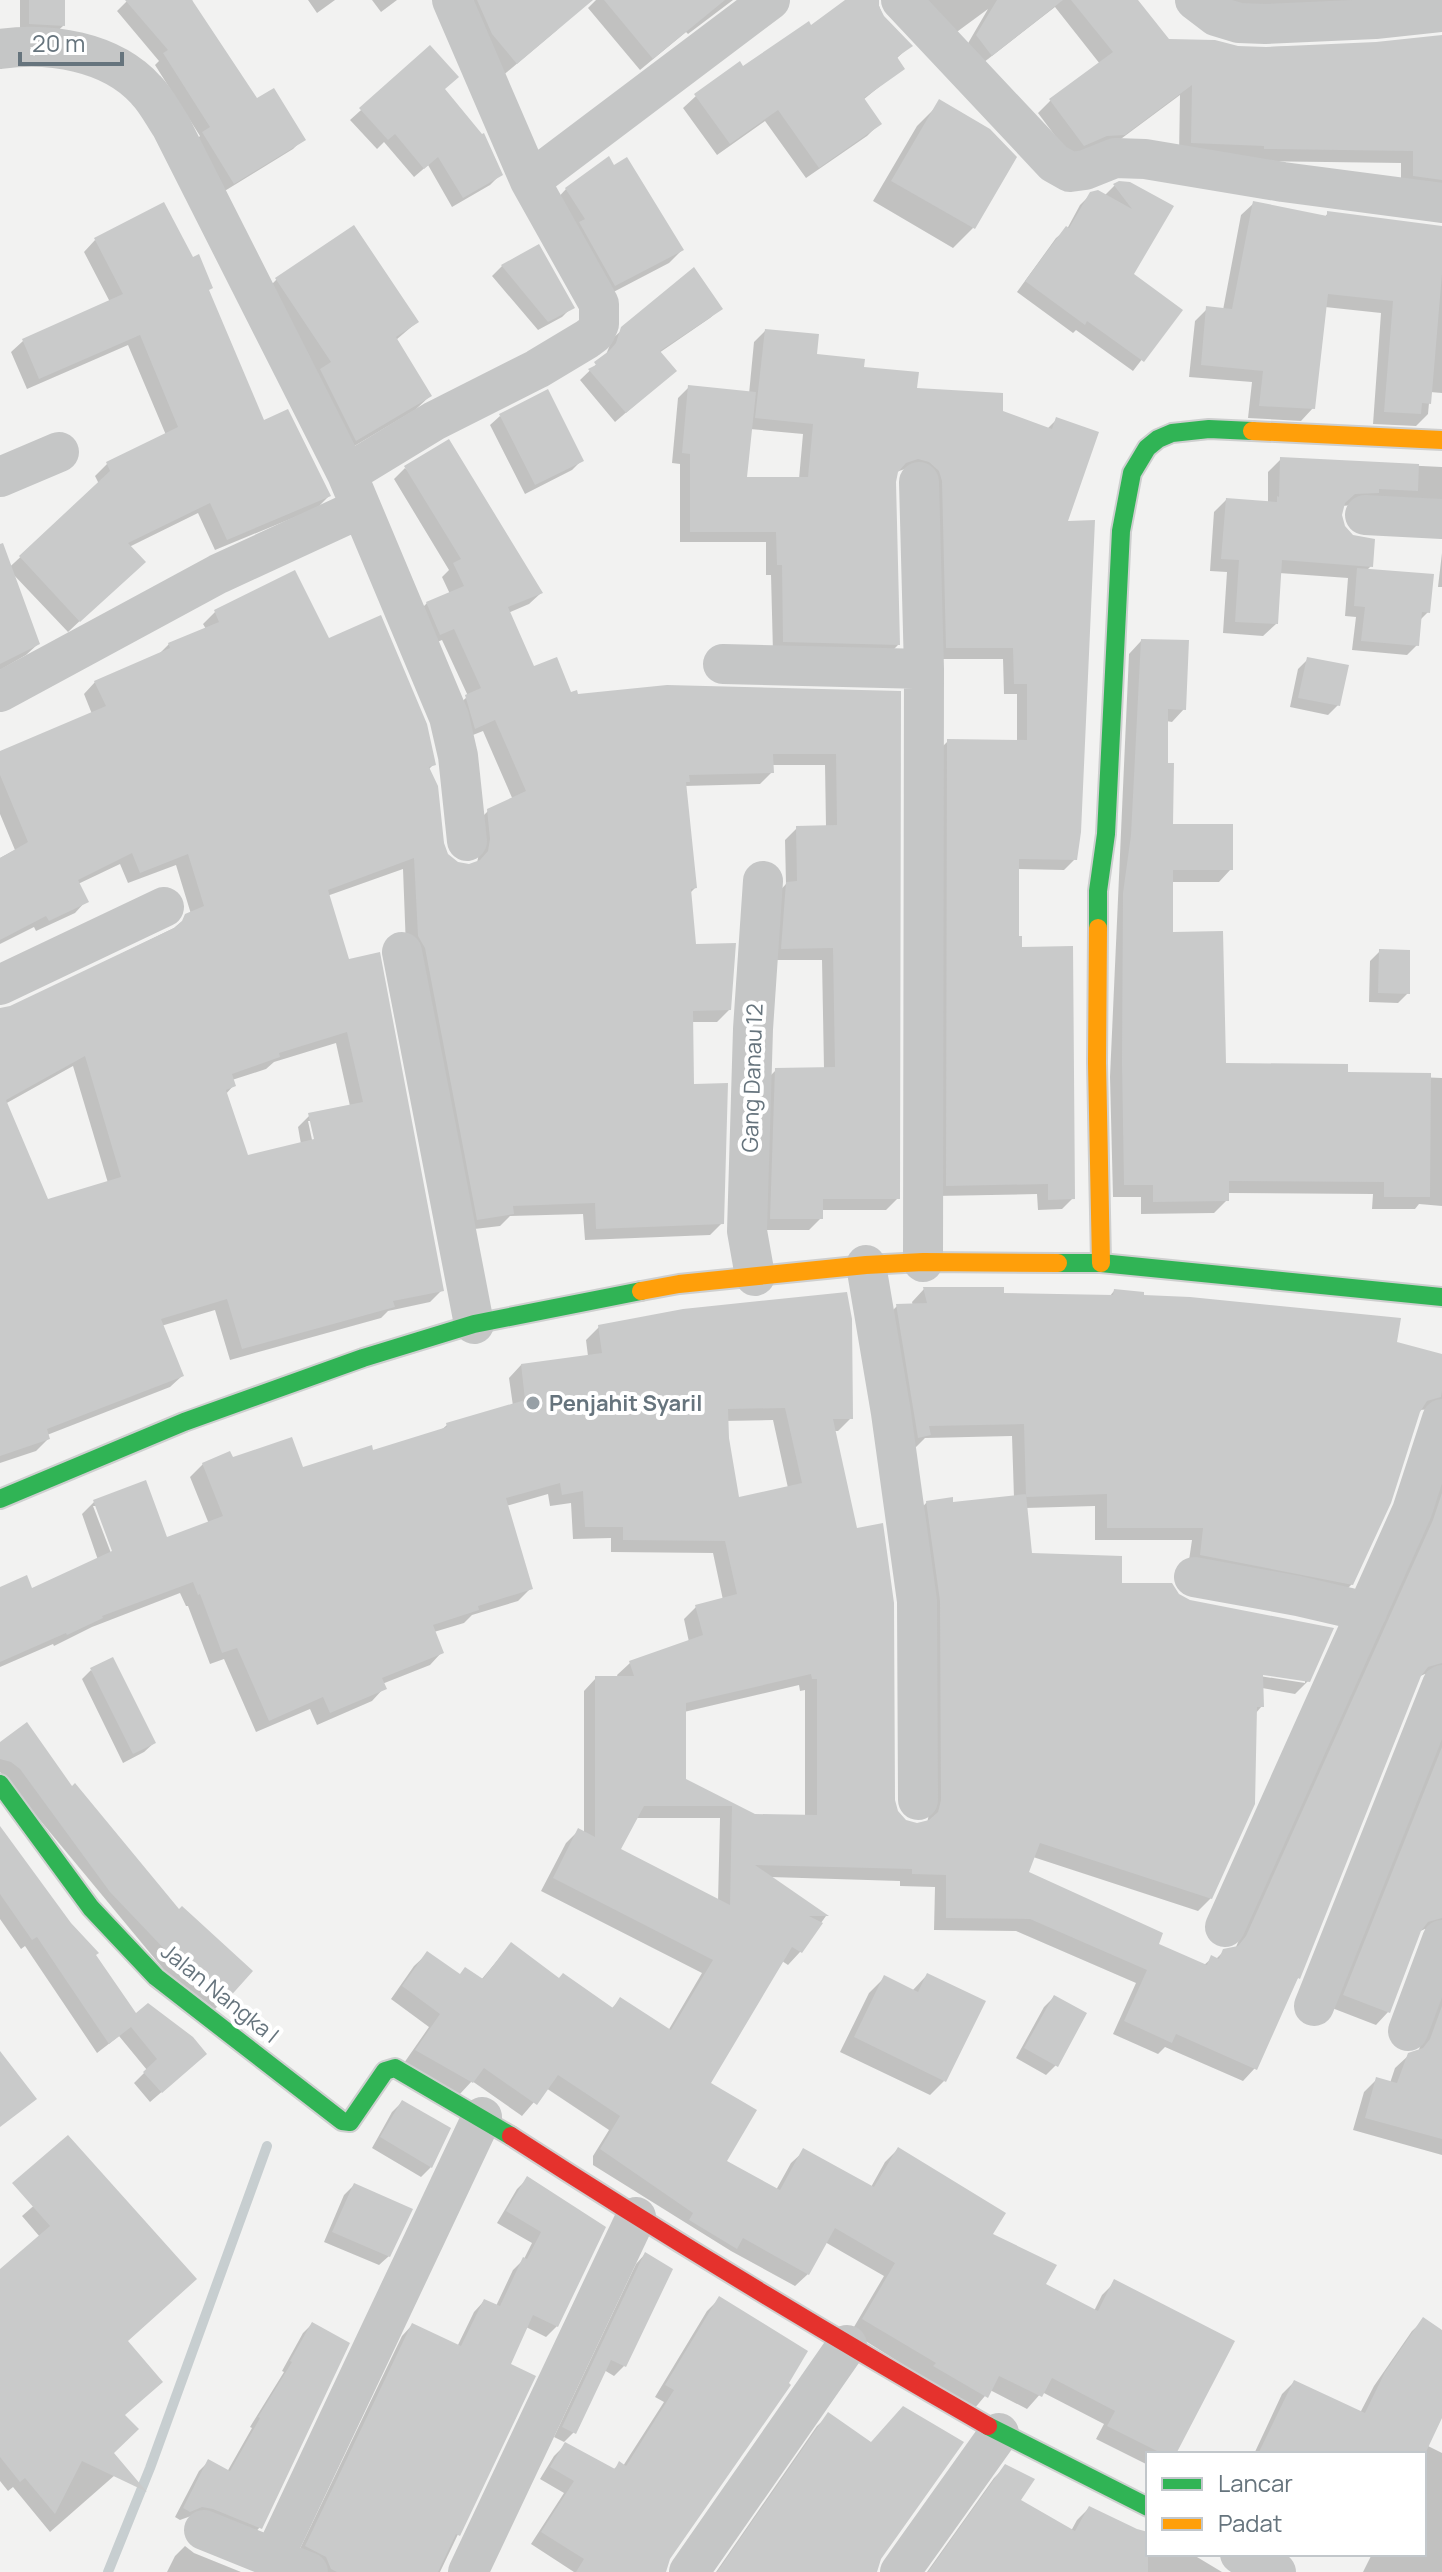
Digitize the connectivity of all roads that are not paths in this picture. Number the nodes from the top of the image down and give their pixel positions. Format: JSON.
{"nodes":[{"id":1,"x":452,"y":0,"type":"edge"},
{"id":2,"x":770,"y":0,"type":"edge"},
{"id":3,"x":901,"y":0,"type":"edge"},
{"id":4,"x":1195,"y":0,"type":"edge"},
{"id":5,"x":1442,"y":12,"type":"edge"},
{"id":6,"x":0,"y":49,"type":"edge"},
{"id":7,"x":530,"y":181,"type":"junction"},
{"id":8,"x":1442,"y":203,"type":"edge"},
{"id":9,"x":1442,"y":440,"type":"edge"},
{"id":10,"x":59,"y":452,"type":"dead end"},
{"id":11,"x":0,"y":477,"type":"edge"},
{"id":12,"x":919,"y":482,"type":"dead end"},
{"id":13,"x":354,"y":491,"type":"junction"},
{"id":14,"x":1365,"y":515,"type":"dead end"},
{"id":15,"x":1442,"y":519,"type":"edge"},
{"id":16,"x":723,"y":664,"type":"dead end"},
{"id":17,"x":924,"y":669,"type":"junction"},
{"id":18,"x":0,"y":692,"type":"edge"},
{"id":19,"x":467,"y":841,"type":"dead end"},
{"id":20,"x":763,"y":881,"type":"dead end"},
{"id":21,"x":164,"y":907,"type":"dead end"},
{"id":22,"x":402,"y":952,"type":"dead end"},
{"id":23,"x":0,"y":985,"type":"edge"},
{"id":24,"x":923,"y":1262,"type":"junction"},
{"id":25,"x":1101,"y":1263,"type":"junction"},
{"id":26,"x":866,"y":1265,"type":"junction"},
{"id":27,"x":755,"y":1276,"type":"junction"},
{"id":28,"x":1442,"y":1297,"type":"edge"},
{"id":29,"x":474,"y":1324,"type":"junction"},
{"id":30,"x":1442,"y":1419,"type":"edge"},
{"id":31,"x":0,"y":1499,"type":"edge"},
{"id":32,"x":1194,"y":1577,"type":"dead end"},
{"id":33,"x":1367,"y":1612,"type":"junction"},
{"id":34,"x":1442,"y":1685,"type":"edge"},
{"id":35,"x":0,"y":1784,"type":"edge"},
{"id":36,"x":918,"y":1800,"type":"dead end"},
{"id":37,"x":1225,"y":1927,"type":"dead end"},
{"id":38,"x":1442,"y":1940,"type":"edge"},
{"id":39,"x":1314,"y":2006,"type":"dead end"},
{"id":40,"x":1408,"y":2031,"type":"dead end"},
{"id":41,"x":482,"y":2117,"type":"junction"},
{"id":42,"x":636,"y":2217,"type":"junction"},
{"id":43,"x":847,"y":2345,"type":"junction"},
{"id":44,"x":999,"y":2433,"type":"junction"},
{"id":45,"x":1146,"y":2506,"type":"edge"},
{"id":46,"x":204,"y":2530,"type":"dead end"},
{"id":47,"x":291,"y":2564,"type":"edge"},
{"id":48,"x":468,"y":2572,"type":"edge"},
{"id":49,"x":689,"y":2572,"type":"edge"},
{"id":50,"x":900,"y":2572,"type":"edge"}],
"edges":[{"from":1,"to":7,"type":"street"},
{"from":2,"to":7,"type":"street"},
{"from":3,"to":8,"type":"street"},
{"from":4,"to":5,"type":"street"},
{"from":6,"to":13,"type":"street"},
{"from":7,"to":13,"type":"street"},
{"from":9,"to":25,"type":"street"},
{"from":10,"to":11,"type":"street"},
{"from":12,"to":17,"type":"street"},
{"from":13,"to":18,"type":"street"},
{"from":13,"to":19,"type":"street"},
{"from":14,"to":15,"type":"street"},
{"from":16,"to":17,"type":"street"},
{"from":17,"to":24,"type":"street"},
{"from":20,"to":27,"type":"street","name":"Gang Danau 12"},
{"from":21,"to":23,"type":"street"},
{"from":22,"to":29,"type":"street"},
{"from":24,"to":25,"type":"street"},
{"from":24,"to":26,"type":"street"},
{"from":25,"to":28,"type":"street"},
{"from":26,"to":27,"type":"street"},
{"from":26,"to":36,"type":"street"},
{"from":27,"to":29,"type":"street"},
{"from":29,"to":31,"type":"street"},
{"from":30,"to":33,"type":"street"},
{"from":32,"to":33,"type":"street"},
{"from":33,"to":37,"type":"street"},
{"from":34,"to":39,"type":"street"},
{"from":35,"to":41,"type":"street","name":"Jalan Nangka I"},
{"from":38,"to":40,"type":"street"},
{"from":41,"to":42,"type":"street"},
{"from":41,"to":47,"type":"street"},
{"from":42,"to":43,"type":"street"},
{"from":42,"to":48,"type":"street"},
{"from":43,"to":44,"type":"street"},
{"from":43,"to":49,"type":"street"},
{"from":44,"to":45,"type":"street"},
{"from":44,"to":50,"type":"street"},
{"from":46,"to":47,"type":"street"}]}
